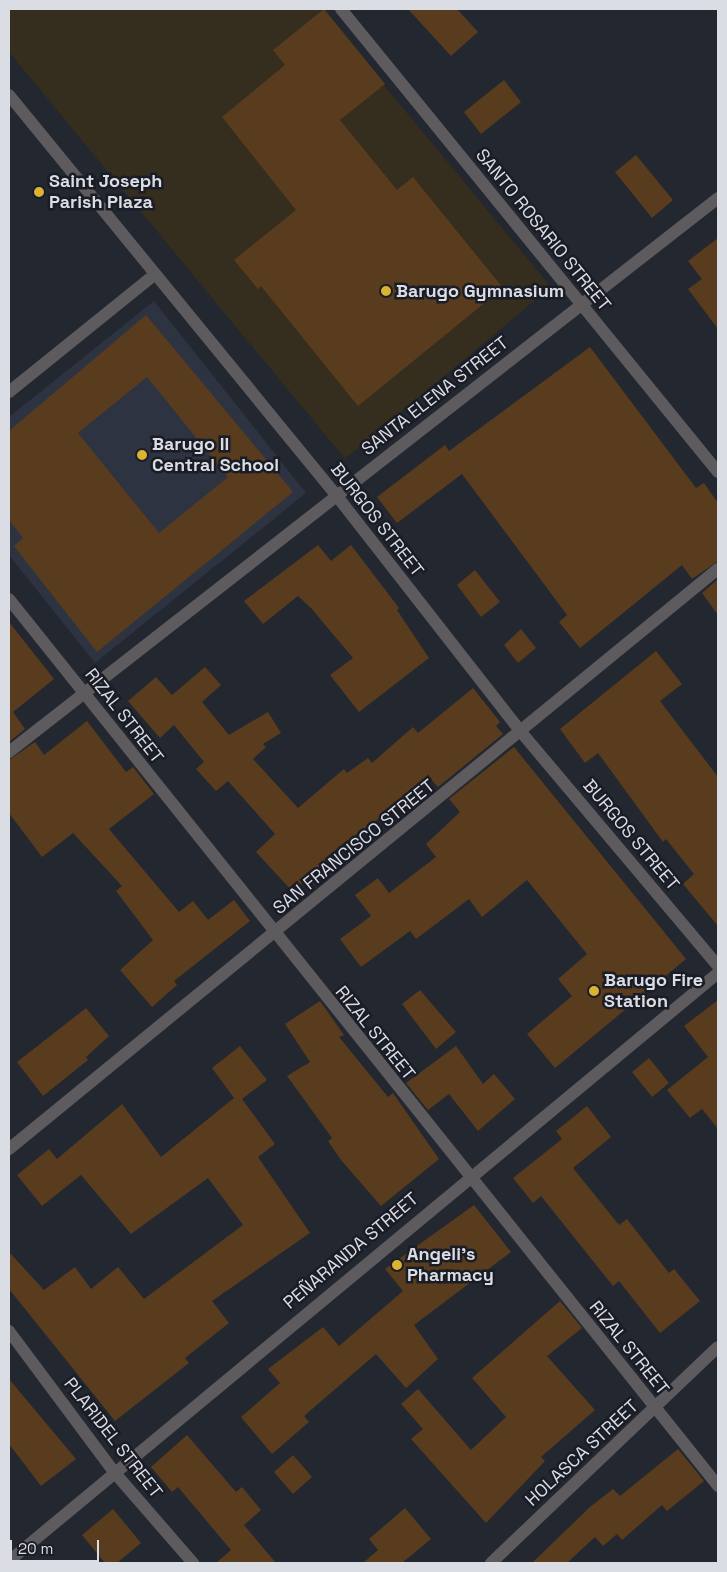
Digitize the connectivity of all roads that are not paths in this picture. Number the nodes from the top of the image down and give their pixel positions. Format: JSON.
{"nodes":[{"id":1,"x":341,"y":9,"type":"edge"},
{"id":2,"x":9,"y":95,"type":"edge"},
{"id":3,"x":718,"y":198,"type":"edge"},
{"id":4,"x":153,"y":276,"type":"junction"},
{"id":5,"x":580,"y":304,"type":"junction"},
{"id":6,"x":9,"y":392,"type":"edge"},
{"id":7,"x":718,"y":472,"type":"edge"},
{"id":8,"x":336,"y":495,"type":"junction"},
{"id":9,"x":718,"y":569,"type":"edge"},
{"id":10,"x":9,"y":599,"type":"edge"},
{"id":11,"x":84,"y":693,"type":"junction"},
{"id":12,"x":521,"y":732,"type":"junction"},
{"id":13,"x":9,"y":752,"type":"edge"},
{"id":14,"x":274,"y":935,"type":"junction"},
{"id":15,"x":718,"y":966,"type":"edge"},
{"id":16,"x":718,"y":973,"type":"edge"},
{"id":17,"x":9,"y":1148,"type":"edge"},
{"id":18,"x":468,"y":1176,"type":"junction"},
{"id":19,"x":9,"y":1331,"type":"edge"},
{"id":20,"x":718,"y":1347,"type":"edge"},
{"id":21,"x":656,"y":1408,"type":"junction"},
{"id":22,"x":114,"y":1472,"type":"junction"},
{"id":23,"x":718,"y":1486,"type":"edge"},
{"id":24,"x":9,"y":1560,"type":"edge"},
{"id":25,"x":193,"y":1563,"type":"edge"},
{"id":26,"x":491,"y":1563,"type":"edge"}],
"edges":[{"from":1,"to":5,"type":"street","name":"SANTO ROSARIO STREET"},
{"from":2,"to":4,"type":"street","name":"BURGOS STREET"},
{"from":3,"to":5,"type":"street","name":"SANTA ELENA STREET"},
{"from":4,"to":6,"type":"street"},
{"from":4,"to":8,"type":"street","name":"BURGOS STREET"},
{"from":5,"to":7,"type":"street","name":"SANTO ROSARIO STREET"},
{"from":5,"to":8,"type":"street","name":"SANTA ELENA STREET"},
{"from":8,"to":11,"type":"street","name":"SANTA ELENA STREET"},
{"from":8,"to":12,"type":"street","name":"BURGOS STREET"},
{"from":9,"to":12,"type":"street","name":"SAN FRANCISCO STREET"},
{"from":10,"to":11,"type":"street","name":"RIZAL STREET"},
{"from":11,"to":13,"type":"street","name":"SANTA ELENA STREET"},
{"from":11,"to":14,"type":"street","name":"RIZAL STREET"},
{"from":12,"to":14,"type":"street","name":"SAN FRANCISCO STREET"},
{"from":12,"to":15,"type":"street","name":"BURGOS STREET"},
{"from":14,"to":17,"type":"street","name":"SAN FRANCISCO STREET"},
{"from":14,"to":18,"type":"street","name":"RIZAL STREET"},
{"from":16,"to":18,"type":"street","name":"PEÑARANDA STREET"},
{"from":18,"to":21,"type":"street","name":"RIZAL STREET"},
{"from":18,"to":22,"type":"street","name":"PEÑARANDA STREET"},
{"from":19,"to":22,"type":"street","name":"PLARIDEL STREET"},
{"from":20,"to":21,"type":"street","name":"HOLASCA STREET"},
{"from":21,"to":23,"type":"street","name":"RIZAL STREET"},
{"from":21,"to":26,"type":"street","name":"HOLASCA STREET"},
{"from":22,"to":24,"type":"street","name":"PEÑARANDA STREET"},
{"from":22,"to":25,"type":"street","name":"PLARIDEL STREET"}]}
